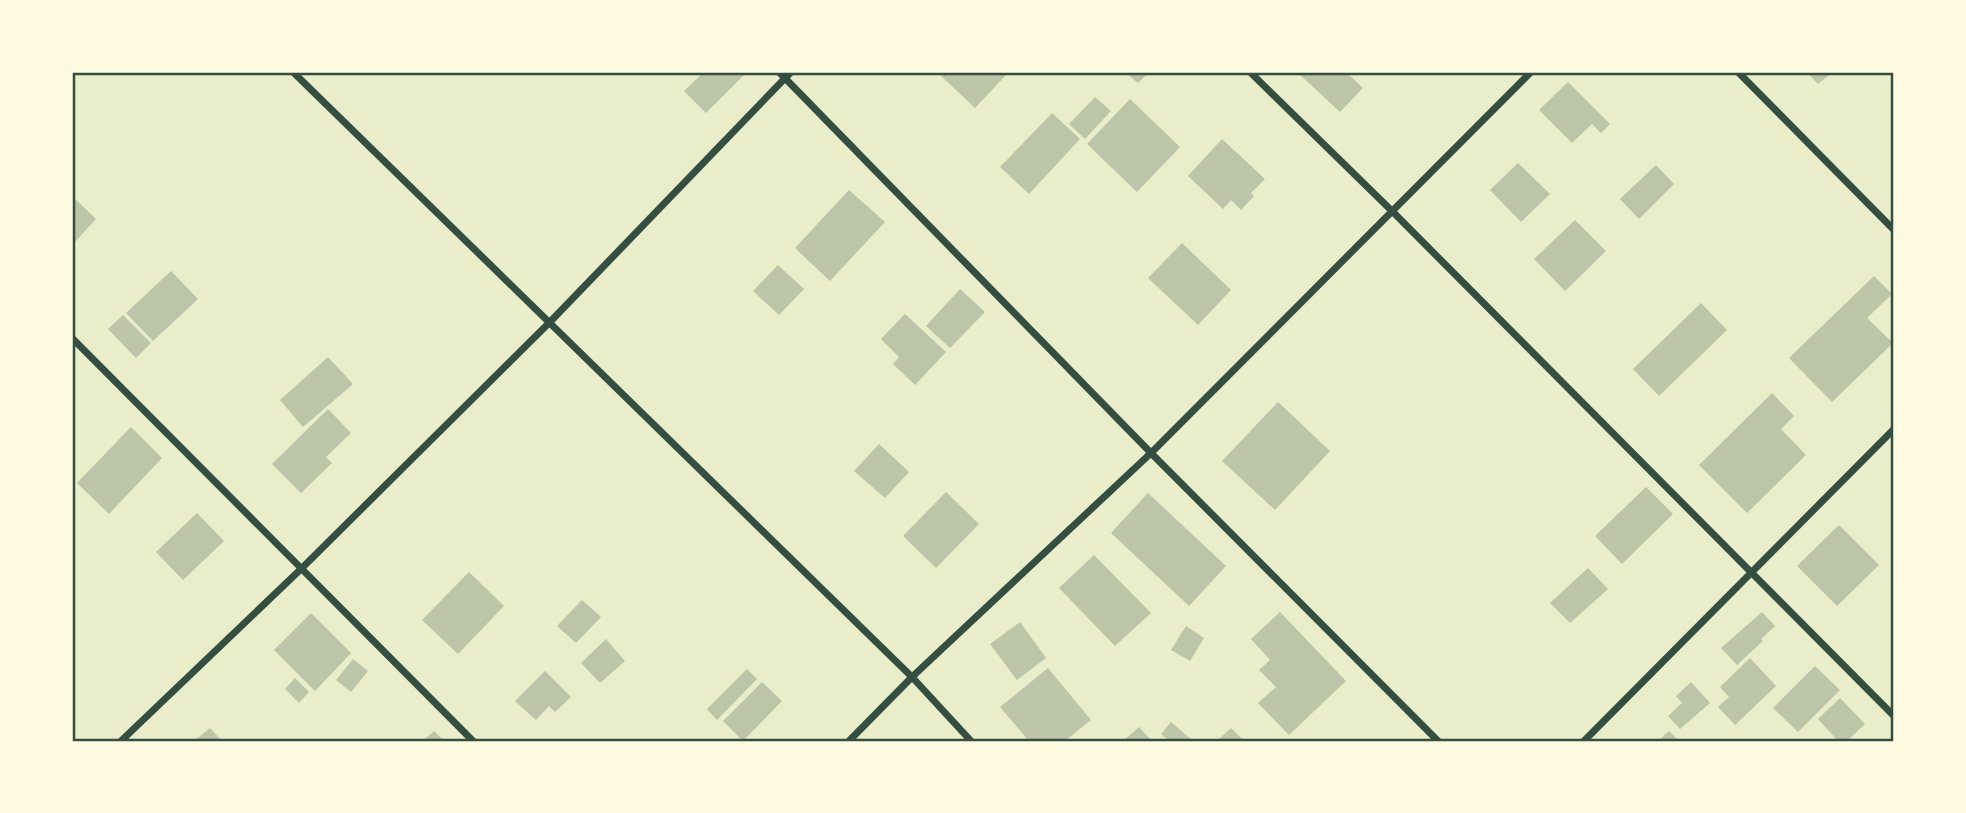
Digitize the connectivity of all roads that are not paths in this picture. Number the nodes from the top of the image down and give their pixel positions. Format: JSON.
{"nodes":[{"id":1,"x":293,"y":72,"type":"edge"},
{"id":2,"x":1250,"y":72,"type":"edge"},
{"id":3,"x":1531,"y":72,"type":"edge"},
{"id":4,"x":1738,"y":72,"type":"edge"},
{"id":5,"x":785,"y":74,"type":"edge"},
{"id":6,"x":1393,"y":212,"type":"junction"},
{"id":7,"x":1894,"y":230,"type":"edge"},
{"id":8,"x":549,"y":323,"type":"junction"},
{"id":9,"x":72,"y":338,"type":"edge"},
{"id":10,"x":1894,"y":429,"type":"edge"},
{"id":11,"x":1151,"y":453,"type":"junction"},
{"id":12,"x":301,"y":569,"type":"junction"},
{"id":13,"x":1751,"y":573,"type":"junction"},
{"id":14,"x":912,"y":677,"type":"junction"},
{"id":15,"x":1894,"y":716,"type":"edge"},
{"id":16,"x":121,"y":741,"type":"edge"},
{"id":17,"x":473,"y":741,"type":"edge"},
{"id":18,"x":849,"y":741,"type":"edge"},
{"id":19,"x":971,"y":741,"type":"edge"},
{"id":20,"x":1438,"y":741,"type":"edge"},
{"id":21,"x":1584,"y":741,"type":"edge"}],
"edges":[{"from":1,"to":8,"type":"street"},
{"from":2,"to":6,"type":"street"},
{"from":3,"to":6,"type":"street"},
{"from":4,"to":7,"type":"street"},
{"from":5,"to":8,"type":"street"},
{"from":5,"to":11,"type":"street"},
{"from":6,"to":11,"type":"street"},
{"from":6,"to":13,"type":"street"},
{"from":8,"to":12,"type":"street"},
{"from":8,"to":14,"type":"street"},
{"from":9,"to":12,"type":"street"},
{"from":10,"to":13,"type":"street"},
{"from":11,"to":14,"type":"street"},
{"from":11,"to":20,"type":"street"},
{"from":12,"to":16,"type":"street"},
{"from":12,"to":17,"type":"street"},
{"from":13,"to":15,"type":"street"},
{"from":13,"to":21,"type":"street"},
{"from":14,"to":18,"type":"street"},
{"from":14,"to":19,"type":"street"}]}
